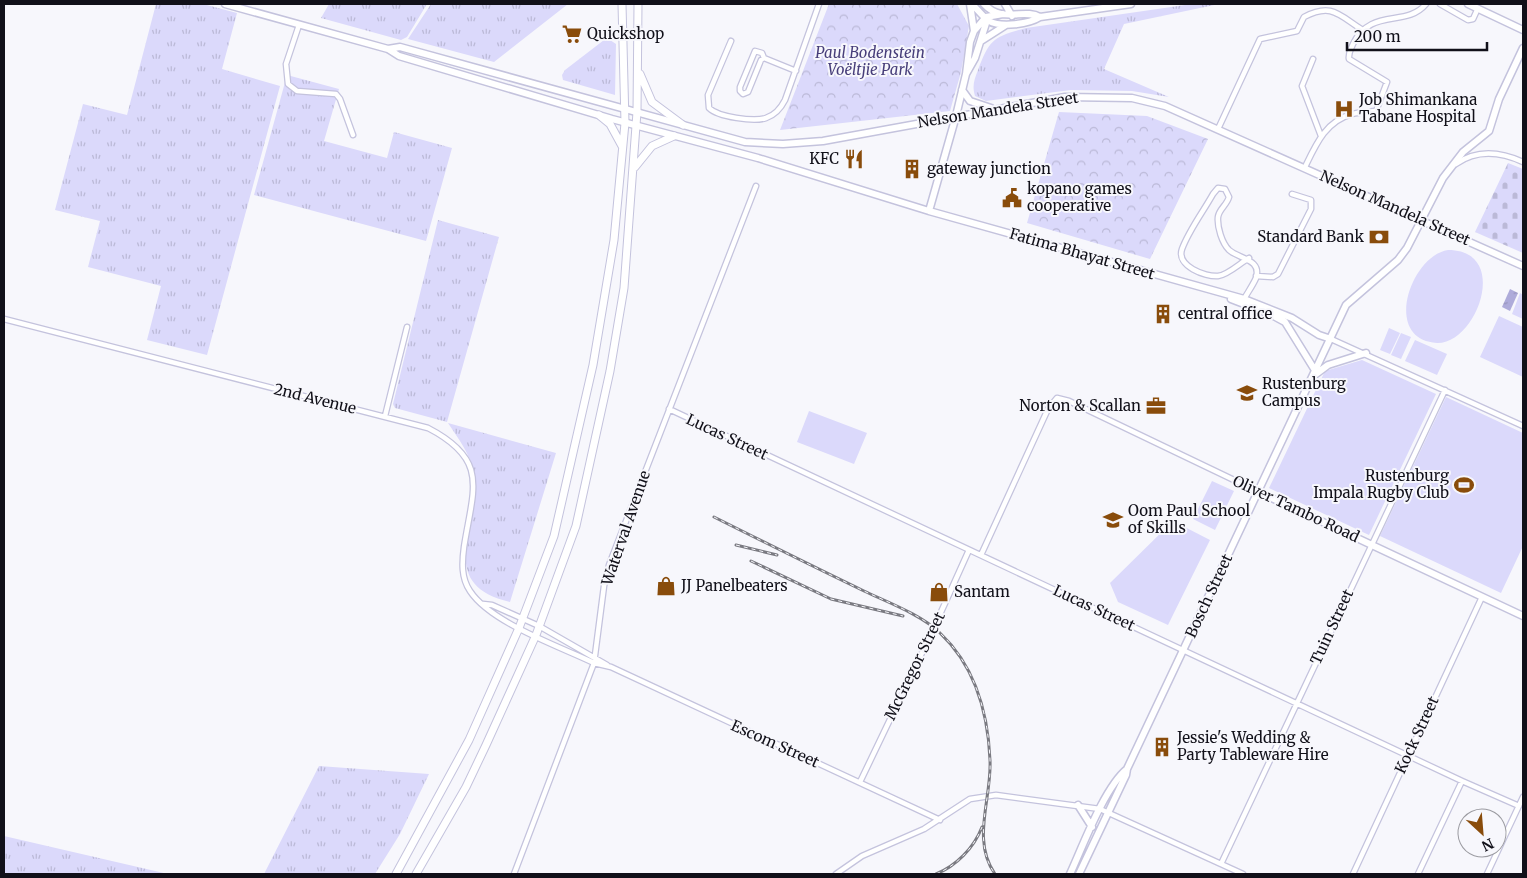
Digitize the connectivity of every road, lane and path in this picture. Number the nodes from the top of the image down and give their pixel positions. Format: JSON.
{"nodes":[{"id":1,"x":225,"y":4,"type":"edge"},
{"id":2,"x":622,"y":4,"type":"edge"},
{"id":3,"x":638,"y":4,"type":"edge"},
{"id":4,"x":819,"y":4,"type":"edge"},
{"id":5,"x":971,"y":4,"type":"edge"},
{"id":6,"x":1005,"y":4,"type":"edge"},
{"id":7,"x":1131,"y":4,"type":"edge"},
{"id":8,"x":1426,"y":4,"type":"edge"},
{"id":9,"x":1440,"y":4,"type":"edge"},
{"id":10,"x":1468,"y":4,"type":"edge"},
{"id":11,"x":985,"y":5,"type":"edge"},
{"id":12,"x":1478,"y":8,"type":"junction"},
{"id":13,"x":1003,"y":14,"type":"junction"},
{"id":14,"x":1012,"y":16,"type":"junction"},
{"id":15,"x":1040,"y":17,"type":"junction"},
{"id":16,"x":987,"y":18,"type":"junction"},
{"id":17,"x":1010,"y":24,"type":"junction"},
{"id":18,"x":299,"y":25,"type":"junction"},
{"id":19,"x":1361,"y":30,"type":"junction"},
{"id":20,"x":1523,"y":30,"type":"edge"},
{"id":21,"x":974,"y":31,"type":"junction"},
{"id":22,"x":731,"y":41,"type":"dead end"},
{"id":23,"x":980,"y":42,"type":"junction"},
{"id":24,"x":1523,"y":48,"type":"edge"},
{"id":25,"x":388,"y":49,"type":"junction"},
{"id":26,"x":764,"y":58,"type":"junction"},
{"id":27,"x":1313,"y":59,"type":"dead end"},
{"id":28,"x":638,"y":66,"type":"junction"},
{"id":29,"x":796,"y":71,"type":"junction"},
{"id":30,"x":966,"y":74,"type":"junction"},
{"id":31,"x":962,"y":90,"type":"junction"},
{"id":32,"x":625,"y":108,"type":"junction"},
{"id":33,"x":996,"y":108,"type":"junction"},
{"id":34,"x":638,"y":112,"type":"junction"},
{"id":35,"x":599,"y":115,"type":"junction"},
{"id":36,"x":956,"y":116,"type":"junction"},
{"id":37,"x":625,"y":123,"type":"junction"},
{"id":38,"x":636,"y":125,"type":"junction"},
{"id":39,"x":683,"y":125,"type":"junction"},
{"id":40,"x":1218,"y":129,"type":"junction"},
{"id":41,"x":353,"y":135,"type":"dead end"},
{"id":42,"x":674,"y":136,"type":"junction"},
{"id":43,"x":1321,"y":136,"type":"junction"},
{"id":44,"x":623,"y":148,"type":"junction"},
{"id":45,"x":1523,"y":162,"type":"edge"},
{"id":46,"x":634,"y":167,"type":"junction"},
{"id":47,"x":1305,"y":167,"type":"junction"},
{"id":48,"x":1451,"y":167,"type":"junction"},
{"id":49,"x":756,"y":186,"type":"dead end"},
{"id":50,"x":1292,"y":194,"type":"dead end"},
{"id":51,"x":929,"y":211,"type":"junction"},
{"id":52,"x":1421,"y":220,"type":"junction"},
{"id":53,"x":1248,"y":258,"type":"junction"},
{"id":54,"x":1523,"y":266,"type":"edge"},
{"id":55,"x":1256,"y":276,"type":"junction"},
{"id":56,"x":1222,"y":293,"type":"junction"},
{"id":57,"x":1244,"y":299,"type":"junction"},
{"id":58,"x":4,"y":319,"type":"edge"},
{"id":59,"x":407,"y":327,"type":"dead end"},
{"id":60,"x":1331,"y":339,"type":"junction"},
{"id":61,"x":1366,"y":353,"type":"junction"},
{"id":62,"x":1315,"y":375,"type":"junction"},
{"id":63,"x":1445,"y":390,"type":"junction"},
{"id":64,"x":669,"y":409,"type":"junction"},
{"id":65,"x":385,"y":416,"type":"junction"},
{"id":66,"x":1523,"y":426,"type":"edge"},
{"id":67,"x":1258,"y":492,"type":"junction"},
{"id":68,"x":1371,"y":544,"type":"junction"},
{"id":69,"x":969,"y":550,"type":"junction"},
{"id":70,"x":981,"y":555,"type":"junction"},
{"id":71,"x":1482,"y":596,"type":"junction"},
{"id":72,"x":483,"y":604,"type":"junction"},
{"id":73,"x":1523,"y":616,"type":"edge"},
{"id":74,"x":522,"y":619,"type":"junction"},
{"id":75,"x":539,"y":626,"type":"junction"},
{"id":76,"x":519,"y":628,"type":"junction"},
{"id":77,"x":536,"y":636,"type":"junction"},
{"id":78,"x":1183,"y":651,"type":"junction"},
{"id":79,"x":596,"y":656,"type":"junction"},
{"id":80,"x":594,"y":662,"type":"junction"},
{"id":81,"x":611,"y":667,"type":"junction"},
{"id":82,"x":1297,"y":703,"type":"junction"},
{"id":83,"x":1408,"y":755,"type":"junction"},
{"id":84,"x":1127,"y":769,"type":"junction"},
{"id":85,"x":1462,"y":781,"type":"junction"},
{"id":86,"x":860,"y":782,"type":"junction"},
{"id":87,"x":1523,"y":797,"type":"edge"},
{"id":88,"x":1078,"y":805,"type":"junction"},
{"id":89,"x":1519,"y":806,"type":"junction"},
{"id":90,"x":1100,"y":809,"type":"junction"},
{"id":91,"x":1109,"y":812,"type":"junction"},
{"id":92,"x":940,"y":820,"type":"junction"},
{"id":93,"x":1092,"y":827,"type":"junction"},
{"id":94,"x":1221,"y":864,"type":"junction"},
{"id":95,"x":396,"y":874,"type":"edge"},
{"id":96,"x":416,"y":874,"type":"edge"},
{"id":97,"x":514,"y":874,"type":"edge"},
{"id":98,"x":836,"y":874,"type":"edge"},
{"id":99,"x":1070,"y":874,"type":"edge"},
{"id":100,"x":1079,"y":874,"type":"edge"},
{"id":101,"x":1243,"y":874,"type":"edge"},
{"id":102,"x":1353,"y":874,"type":"edge"},
{"id":103,"x":1418,"y":874,"type":"edge"},
{"id":104,"x":1487,"y":874,"type":"edge"}],
"edges":[{"from":1,"to":18,"type":"main road"},
{"from":2,"to":32,"type":"main road"},
{"from":3,"to":28,"type":"main road"},
{"from":4,"to":29,"type":"street"},
{"from":5,"to":16,"type":"main road"},
{"from":5,"to":21,"type":"main road"},
{"from":6,"to":14,"type":"main road"},
{"from":7,"to":15,"type":"main road"},
{"from":8,"to":19,"type":"street"},
{"from":9,"to":12,"type":"street"},
{"from":10,"to":12,"type":"main road"},
{"from":11,"to":13,"type":"main road"},
{"from":11,"to":16,"type":"main road"},
{"from":12,"to":20,"type":"main road"},
{"from":13,"to":14,"type":"main road"},
{"from":13,"to":16,"type":"main road"},
{"from":14,"to":15,"type":"main road"},
{"from":15,"to":17,"type":"main road"},
{"from":16,"to":17,"type":"main road"},
{"from":16,"to":21,"type":"main road"},
{"from":16,"to":23,"type":"main road"},
{"from":17,"to":23,"type":"main road"},
{"from":18,"to":25,"type":"main road"},
{"from":18,"to":41,"type":"street"},
{"from":19,"to":40,"type":"street"},
{"from":19,"to":43,"type":"street"},
{"from":21,"to":30,"type":"main road"},
{"from":22,"to":29,"type":"street"},
{"from":23,"to":30,"type":"main road"},
{"from":24,"to":48,"type":"main road","name":"Bosch Street"},
{"from":25,"to":32,"type":"main road","name":"Nelson Mandela Street"},
{"from":25,"to":35,"type":"main road","name":"Fatima Bhayat Street"},
{"from":26,"to":26,"type":"street"},
{"from":26,"to":29,"type":"street"},
{"from":27,"to":43,"type":"street"},
{"from":28,"to":34,"type":"main road"},
{"from":28,"to":39,"type":"main road"},
{"from":30,"to":31,"type":"main road"},
{"from":31,"to":33,"type":"main road"},
{"from":31,"to":36,"type":"main road"},
{"from":32,"to":34,"type":"main road","name":"Nelson Mandela Street"},
{"from":32,"to":37,"type":"main road"},
{"from":33,"to":36,"type":"main road","name":"Nelson Mandela Street"},
{"from":33,"to":40,"type":"main road","name":"Nelson Mandela Street"},
{"from":34,"to":38,"type":"main road"},
{"from":34,"to":39,"type":"main road","name":"Nelson Mandela Street"},
{"from":35,"to":37,"type":"main road","name":"Fatima Bhayat Street"},
{"from":35,"to":44,"type":"main road"},
{"from":36,"to":39,"type":"main road","name":"Nelson Mandela Street"},
{"from":36,"to":51,"type":"main road"},
{"from":37,"to":38,"type":"main road","name":"Fatima Bhayat Street"},
{"from":37,"to":44,"type":"main road"},
{"from":38,"to":42,"type":"main road","name":"Fatima Bhayat Street"},
{"from":38,"to":46,"type":"main road"},
{"from":40,"to":47,"type":"main road","name":"Nelson Mandela Street"},
{"from":42,"to":46,"type":"main road"},
{"from":42,"to":51,"type":"main road","name":"Fatima Bhayat Street"},
{"from":43,"to":47,"type":"street"},
{"from":44,"to":74,"type":"main road"},
{"from":45,"to":48,"type":"street"},
{"from":46,"to":75,"type":"main road"},
{"from":47,"to":52,"type":"main road","name":"Nelson Mandela Street"},
{"from":48,"to":52,"type":"main road","name":"Bosch Street"},
{"from":49,"to":64,"type":"street","name":"Waterval Avenue"},
{"from":50,"to":55,"type":"street"},
{"from":51,"to":56,"type":"main road","name":"Fatima Bhayat Street"},
{"from":52,"to":54,"type":"main road","name":"Nelson Mandela Street"},
{"from":52,"to":60,"type":"main road","name":"Bosch Street"},
{"from":53,"to":53,"type":"street"},
{"from":53,"to":55,"type":"street"},
{"from":55,"to":57,"type":"street"},
{"from":56,"to":57,"type":"main road","name":"Fatima Bhayat Street"},
{"from":56,"to":62,"type":"main road"},
{"from":57,"to":60,"type":"main road","name":"Fatima Bhayat Street"},
{"from":58,"to":65,"type":"street","name":"2nd Avenue"},
{"from":59,"to":65,"type":"street"},
{"from":60,"to":61,"type":"street","name":"Fatima Bhayat Street"},
{"from":60,"to":62,"type":"main road","name":"Bosch Street"},
{"from":61,"to":62,"type":"main road"},
{"from":61,"to":63,"type":"street","name":"Fatima Bhayat Street"},
{"from":62,"to":67,"type":"main road","name":"Bosch Street"},
{"from":63,"to":66,"type":"street","name":"Fatima Bhayat Street"},
{"from":63,"to":68,"type":"street","name":"Tuin Street"},
{"from":64,"to":69,"type":"street","name":"Lucas Street"},
{"from":64,"to":79,"type":"street","name":"Waterval Avenue"},
{"from":65,"to":72,"type":"street","name":"2nd Avenue"},
{"from":67,"to":68,"type":"main road","name":"Oliver Tambo Road"},
{"from":67,"to":70,"type":"street","name":"Oliver Tambo Road"},
{"from":67,"to":78,"type":"main road","name":"Bosch Street"},
{"from":68,"to":71,"type":"main road","name":"Oliver Tambo Road"},
{"from":68,"to":82,"type":"street","name":"Tuin Street"},
{"from":69,"to":70,"type":"street","name":"Lucas Street"},
{"from":69,"to":86,"type":"street","name":"McGregor Street"},
{"from":70,"to":78,"type":"street","name":"Lucas Street"},
{"from":71,"to":73,"type":"main road","name":"Oliver Tambo Road"},
{"from":71,"to":83,"type":"street","name":"Kock Street"},
{"from":72,"to":74,"type":"street"},
{"from":72,"to":76,"type":"street","name":"2nd Avenue"},
{"from":74,"to":75,"type":"street","name":"Escom Street"},
{"from":74,"to":76,"type":"main road"},
{"from":75,"to":77,"type":"main road"},
{"from":75,"to":79,"type":"street","name":"Escom Street"},
{"from":76,"to":77,"type":"street","name":"Escom Street"},
{"from":76,"to":95,"type":"main road"},
{"from":77,"to":80,"type":"street","name":"Escom Street"},
{"from":77,"to":96,"type":"main road"},
{"from":78,"to":82,"type":"street","name":"Lucas Street"},
{"from":78,"to":84,"type":"main road","name":"Bosch Street"},
{"from":79,"to":80,"type":"street","name":"Waterval Avenue"},
{"from":79,"to":81,"type":"street","name":"Escom Street"},
{"from":80,"to":81,"type":"street","name":"Escom Street"},
{"from":80,"to":97,"type":"street","name":"Waterval Avenue"},
{"from":81,"to":86,"type":"street","name":"Escom Street"},
{"from":82,"to":83,"type":"street","name":"Lucas Street"},
{"from":82,"to":94,"type":"street","name":"Tuin Street"},
{"from":83,"to":85,"type":"street","name":"Lucas Street"},
{"from":83,"to":102,"type":"street","name":"Kock Street"},
{"from":84,"to":90,"type":"main road","name":"Bosch Street"},
{"from":84,"to":91,"type":"main road","name":"Bosch Street"},
{"from":85,"to":89,"type":"street","name":"Lucas Street"},
{"from":85,"to":103,"type":"street"},
{"from":86,"to":92,"type":"street","name":"Escom Street"},
{"from":87,"to":89,"type":"street"},
{"from":88,"to":90,"type":"street"},
{"from":88,"to":92,"type":"street"},
{"from":88,"to":93,"type":"main road"},
{"from":89,"to":104,"type":"street"},
{"from":90,"to":91,"type":"street"},
{"from":90,"to":93,"type":"main road","name":"Bosch Street"},
{"from":91,"to":94,"type":"street"},
{"from":91,"to":100,"type":"main road","name":"Bosch Street"},
{"from":92,"to":98,"type":"street"},
{"from":93,"to":99,"type":"main road","name":"Bosch Street"},
{"from":94,"to":101,"type":"street"}]}
